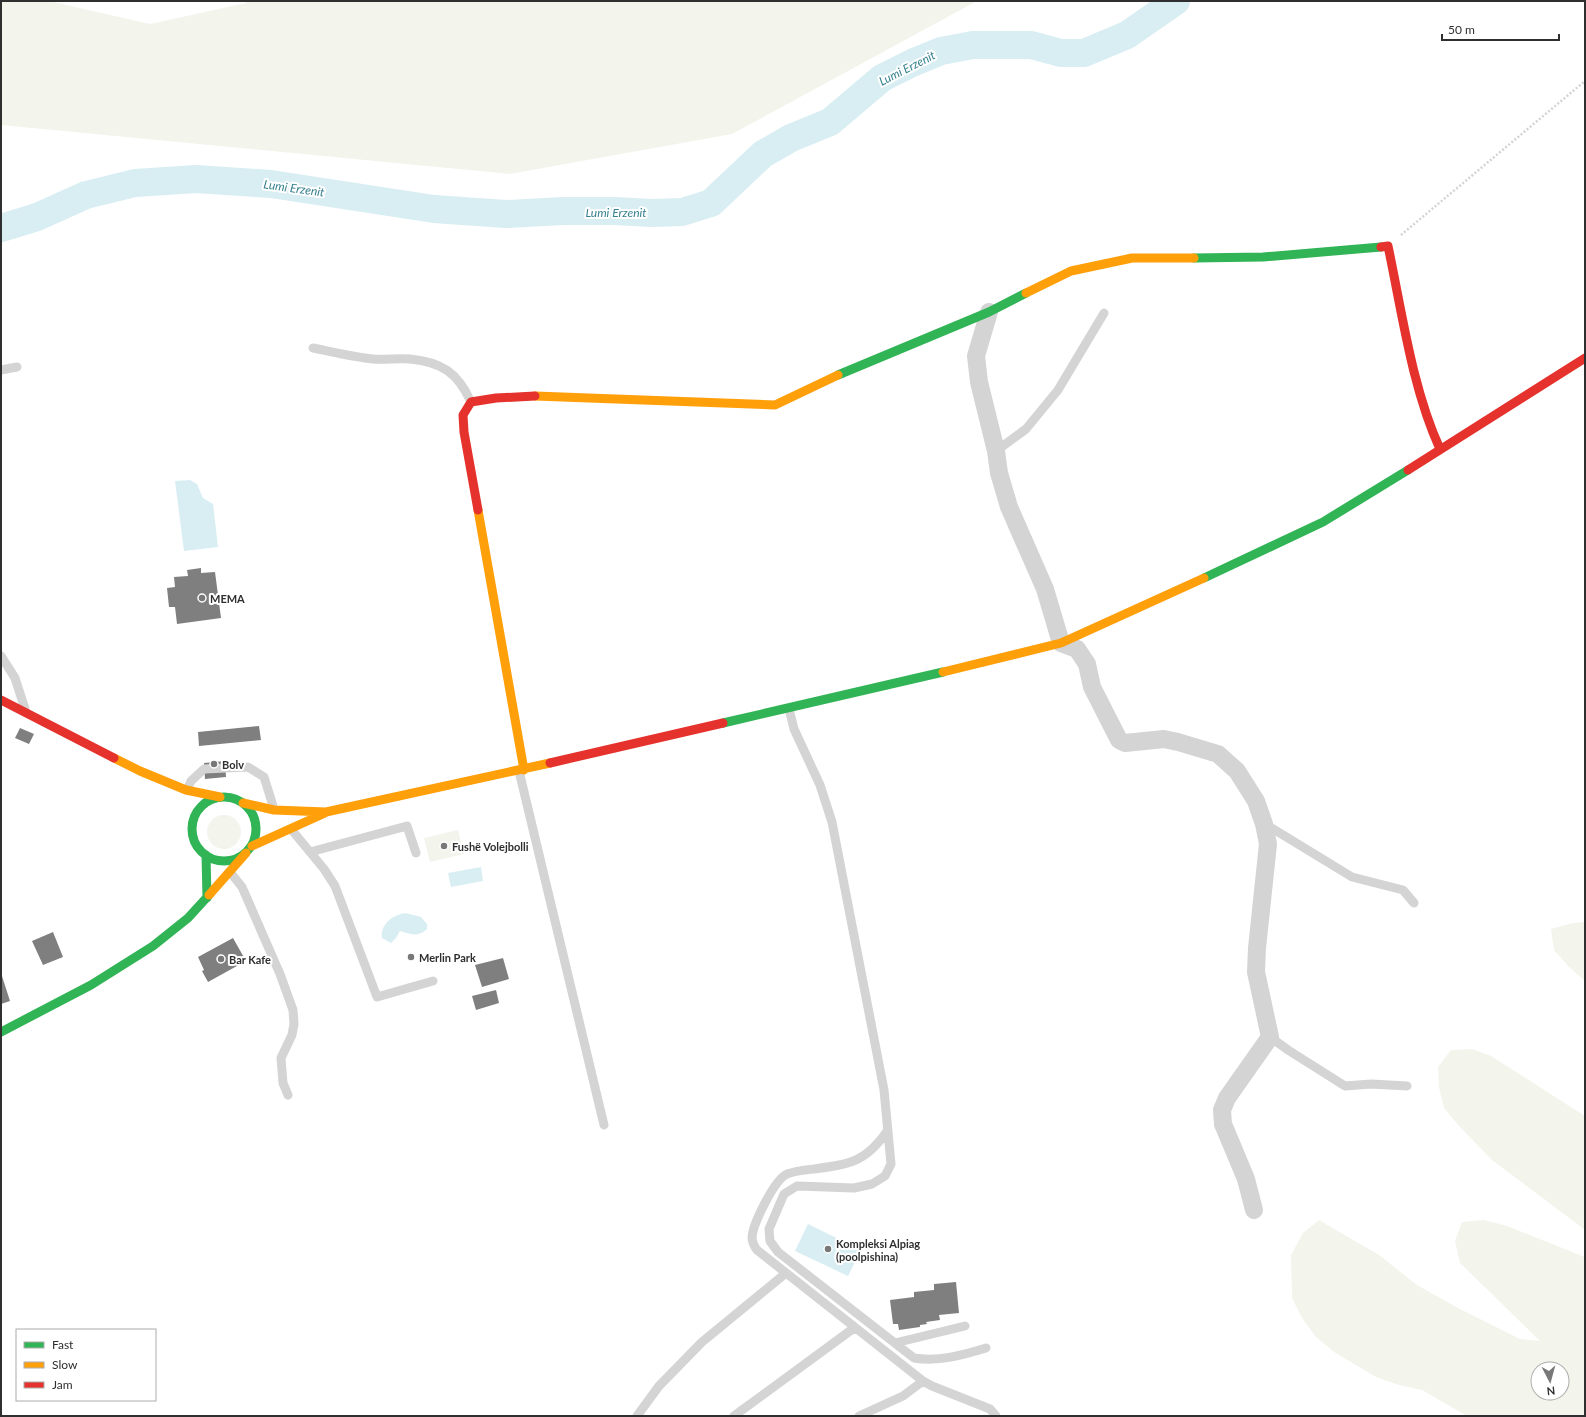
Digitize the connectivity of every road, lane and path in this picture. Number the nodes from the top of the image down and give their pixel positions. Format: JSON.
{"nodes":[{"id":1,"x":1585,"y":81,"type":"edge"},
{"id":2,"x":1388,"y":246,"type":"junction"},
{"id":3,"x":989,"y":312,"type":"junction"},
{"id":4,"x":1104,"y":312,"type":"dead end"},
{"id":5,"x":313,"y":348,"type":"dead end"},
{"id":6,"x":1585,"y":358,"type":"edge"},
{"id":7,"x":17,"y":367,"type":"dead end"},
{"id":8,"x":1,"y":370,"type":"edge"},
{"id":9,"x":471,"y":402,"type":"junction"},
{"id":10,"x":1440,"y":449,"type":"junction"},
{"id":11,"x":996,"y":451,"type":"junction"},
{"id":12,"x":1060,"y":643,"type":"junction"},
{"id":13,"x":1,"y":656,"type":"edge"},
{"id":14,"x":1,"y":700,"type":"edge"},
{"id":15,"x":789,"y":709,"type":"junction"},
{"id":16,"x":25,"y":713,"type":"junction"},
{"id":17,"x":140,"y":770,"type":"junction"},
{"id":18,"x":522,"y":770,"type":"junction"},
{"id":19,"x":186,"y":790,"type":"junction"},
{"id":20,"x":164,"y":791,"type":"dead end"},
{"id":21,"x":220,"y":797,"type":"junction"},
{"id":22,"x":243,"y":802,"type":"junction"},
{"id":23,"x":274,"y":810,"type":"junction"},
{"id":24,"x":326,"y":812,"type":"junction"},
{"id":25,"x":1264,"y":824,"type":"junction"},
{"id":26,"x":291,"y":829,"type":"junction"},
{"id":27,"x":249,"y":849,"type":"junction"},
{"id":28,"x":310,"y":852,"type":"junction"},
{"id":29,"x":416,"y":853,"type":"dead end"},
{"id":30,"x":206,"y":855,"type":"junction"},
{"id":31,"x":230,"y":872,"type":"junction"},
{"id":32,"x":207,"y":898,"type":"junction"},
{"id":33,"x":1414,"y":903,"type":"dead end"},
{"id":34,"x":433,"y":982,"type":"dead end"},
{"id":35,"x":1,"y":1032,"type":"edge"},
{"id":36,"x":1270,"y":1037,"type":"junction"},
{"id":37,"x":1406,"y":1086,"type":"dead end"},
{"id":38,"x":288,"y":1095,"type":"dead end"},
{"id":39,"x":604,"y":1125,"type":"dead end"},
{"id":40,"x":888,"y":1130,"type":"junction"},
{"id":41,"x":1254,"y":1210,"type":"dead end"},
{"id":42,"x":786,"y":1273,"type":"junction"},
{"id":43,"x":965,"y":1326,"type":"dead end"},
{"id":44,"x":854,"y":1328,"type":"junction"},
{"id":45,"x":895,"y":1343,"type":"junction"},
{"id":46,"x":986,"y":1348,"type":"dead end"},
{"id":47,"x":924,"y":1381,"type":"junction"},
{"id":48,"x":636,"y":1416,"type":"edge"},
{"id":49,"x":734,"y":1416,"type":"edge"},
{"id":50,"x":859,"y":1416,"type":"edge"},
{"id":51,"x":996,"y":1416,"type":"edge"}],
"edges":[{"from":1,"to":2,"type":"path"},
{"from":2,"to":3,"type":"main road"},
{"from":2,"to":10,"type":"main road"},
{"from":3,"to":9,"type":"main road"},
{"from":3,"to":11,"type":"street"},
{"from":4,"to":11,"type":"lane"},
{"from":5,"to":9,"type":"lane"},
{"from":6,"to":10,"type":"main road"},
{"from":7,"to":8,"type":"lane"},
{"from":9,"to":18,"type":"main road"},
{"from":10,"to":12,"type":"main road"},
{"from":11,"to":12,"type":"street"},
{"from":12,"to":15,"type":"main road"},
{"from":12,"to":25,"type":"street"},
{"from":13,"to":16,"type":"lane"},
{"from":14,"to":16,"type":"main road"},
{"from":15,"to":18,"type":"main road"},
{"from":15,"to":40,"type":"lane"},
{"from":16,"to":17,"type":"main road"},
{"from":17,"to":19,"type":"main road"},
{"from":17,"to":20,"type":"main road"},
{"from":18,"to":24,"type":"main road"},
{"from":18,"to":39,"type":"lane"},
{"from":19,"to":21,"type":"main road"},
{"from":19,"to":23,"type":"lane"},
{"from":21,"to":22,"type":"main road"},
{"from":21,"to":30,"type":"main road"},
{"from":22,"to":23,"type":"main road"},
{"from":22,"to":27,"type":"main road"},
{"from":23,"to":24,"type":"main road"},
{"from":24,"to":26,"type":"main road"},
{"from":25,"to":33,"type":"lane"},
{"from":25,"to":36,"type":"street"},
{"from":26,"to":27,"type":"main road"},
{"from":26,"to":28,"type":"lane"},
{"from":27,"to":30,"type":"main road"},
{"from":27,"to":31,"type":"main road"},
{"from":28,"to":29,"type":"lane"},
{"from":28,"to":34,"type":"lane"},
{"from":30,"to":32,"type":"main road"},
{"from":31,"to":32,"type":"main road"},
{"from":31,"to":38,"type":"lane"},
{"from":32,"to":35,"type":"main road"},
{"from":36,"to":37,"type":"lane"},
{"from":36,"to":41,"type":"street"},
{"from":40,"to":42,"type":"lane"},
{"from":40,"to":45,"type":"lane"},
{"from":42,"to":44,"type":"lane"},
{"from":42,"to":48,"type":"lane"},
{"from":43,"to":45,"type":"lane"},
{"from":44,"to":47,"type":"lane"},
{"from":44,"to":49,"type":"lane"},
{"from":45,"to":46,"type":"lane"},
{"from":47,"to":50,"type":"lane"},
{"from":47,"to":51,"type":"lane"}]}
